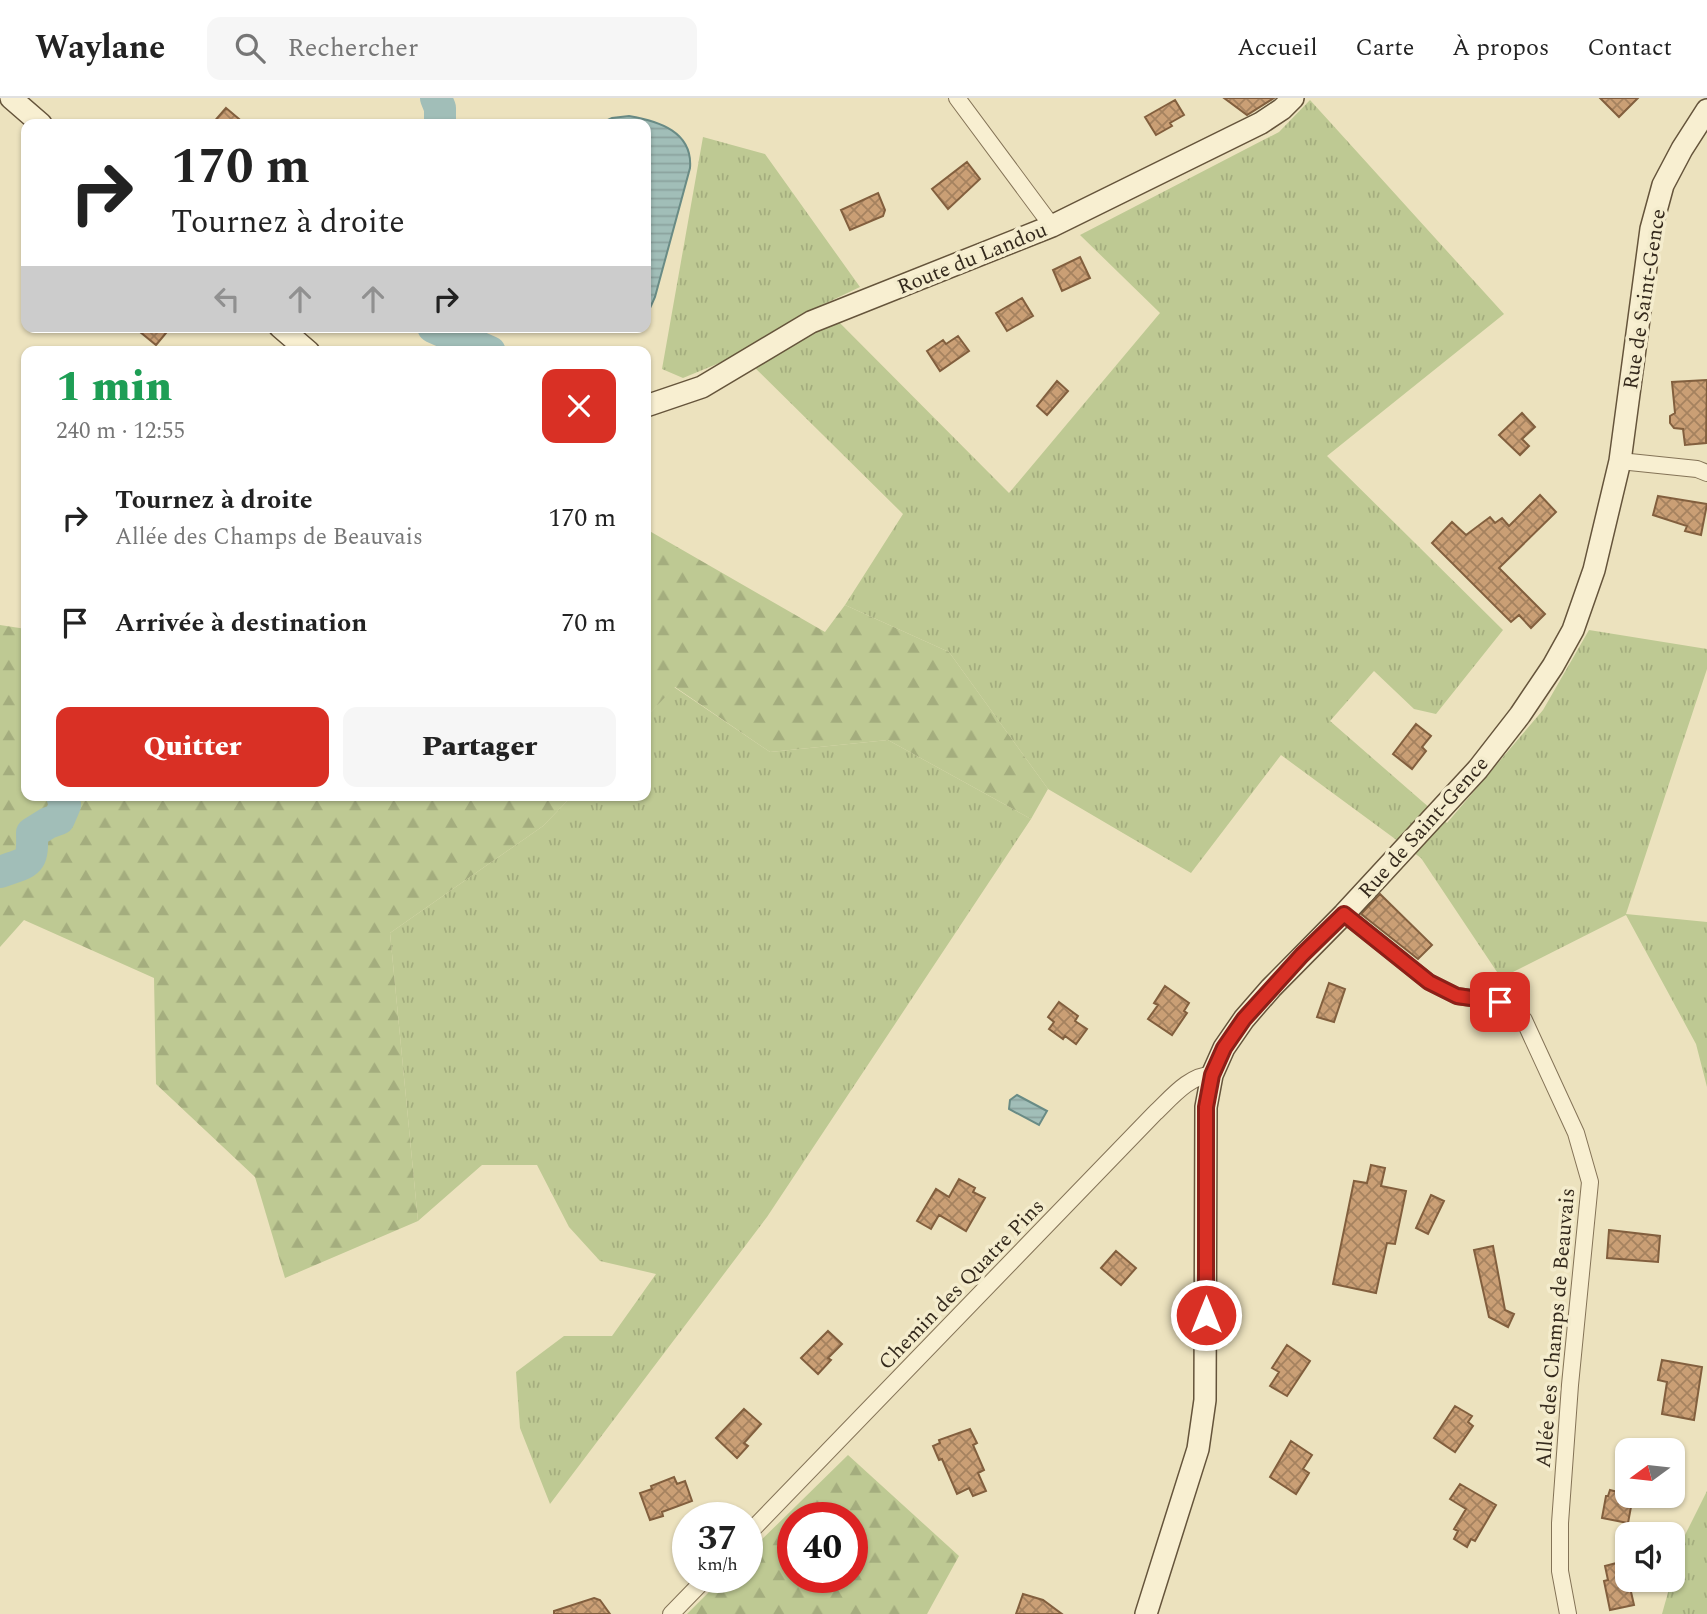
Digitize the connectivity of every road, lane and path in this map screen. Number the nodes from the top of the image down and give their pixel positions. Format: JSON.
{"nodes":[{"id":1,"x":11,"y":98,"type":"edge"},
{"id":2,"x":957,"y":98,"type":"edge"},
{"id":3,"x":1293,"y":98,"type":"edge"},
{"id":4,"x":1707,"y":110,"type":"edge"},
{"id":5,"x":35,"y":119,"type":"edge"},
{"id":6,"x":1052,"y":226,"type":"junction"},
{"id":7,"x":287,"y":333,"type":"edge"},
{"id":8,"x":302,"y":346,"type":"edge"},
{"id":9,"x":651,"y":403,"type":"edge"},
{"id":10,"x":1620,"y":461,"type":"junction"},
{"id":11,"x":1707,"y":473,"type":"edge"},
{"id":12,"x":1344,"y":914,"type":"junction"},
{"id":13,"x":1212,"y":1075,"type":"junction"},
{"id":14,"x":763,"y":1518,"type":"edge"},
{"id":15,"x":691,"y":1593,"type":"edge"},
{"id":16,"x":671,"y":1614,"type":"edge"},
{"id":17,"x":1146,"y":1614,"type":"edge"},
{"id":18,"x":1568,"y":1614,"type":"edge"}],
"edges":[{"from":1,"to":5,"type":"street"},
{"from":2,"to":6,"type":"street"},
{"from":3,"to":6,"type":"street","name":"Route du Landou"},
{"from":4,"to":10,"type":"street","name":"Rue de Saint-Gence"},
{"from":6,"to":9,"type":"street","name":"Route du Landou"},
{"from":7,"to":8,"type":"street"},
{"from":10,"to":11,"type":"street"},
{"from":10,"to":12,"type":"street","name":"Rue de Saint-Gence"},
{"from":12,"to":13,"type":"street","name":"Rue de Saint-Gence"},
{"from":12,"to":18,"type":"street","name":"Allée des Champs de Beauvais"},
{"from":13,"to":14,"type":"street","name":"Chemin des Quatre Pins"},
{"from":13,"to":17,"type":"street","name":"Rue de Saint-Gence"},
{"from":15,"to":16,"type":"street"}]}
